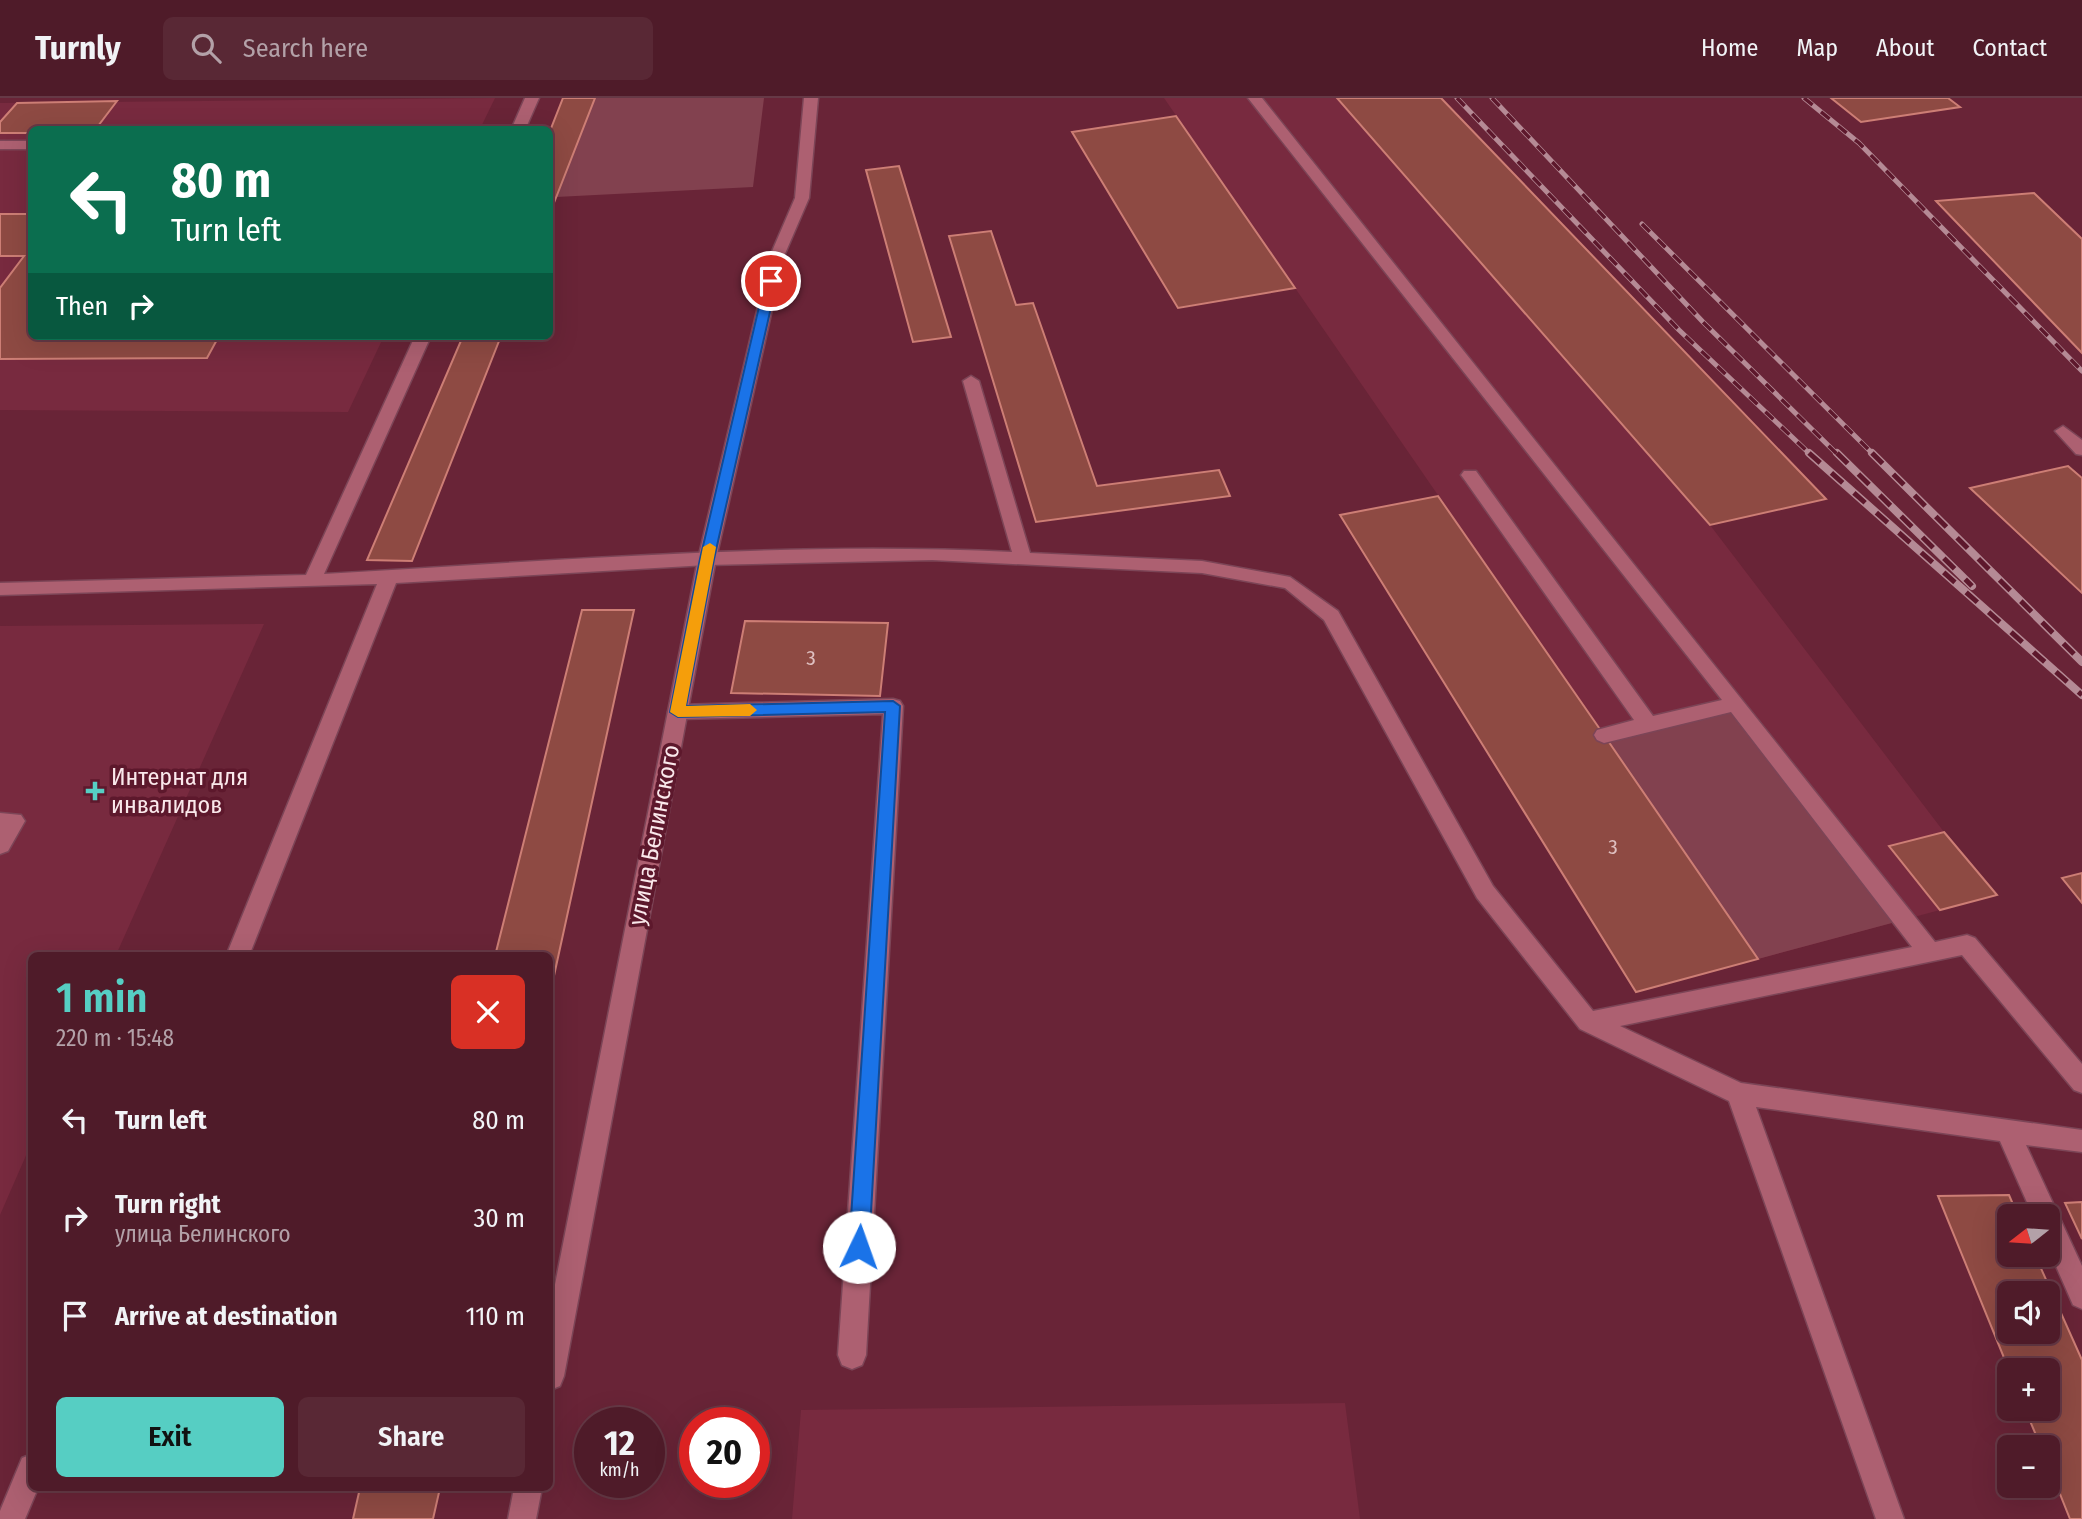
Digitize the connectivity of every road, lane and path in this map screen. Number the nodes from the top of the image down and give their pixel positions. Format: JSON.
{"nodes":[{"id":1,"x":532,"y":98,"type":"edge"},
{"id":2,"x":811,"y":98,"type":"edge"},
{"id":3,"x":1255,"y":98,"type":"edge"},
{"id":4,"x":520,"y":126,"type":"edge"},
{"id":5,"x":0,"y":145,"type":"edge"},
{"id":6,"x":28,"y":145,"type":"edge"},
{"id":7,"x":422,"y":340,"type":"edge"},
{"id":8,"x":971,"y":382,"type":"dead end"},
{"id":9,"x":2063,"y":431,"type":"dead end"},
{"id":10,"x":2082,"y":450,"type":"edge"},
{"id":11,"x":1470,"y":475,"type":"dead end"},
{"id":12,"x":1023,"y":558,"type":"junction"},
{"id":13,"x":707,"y":559,"type":"junction"},
{"id":14,"x":389,"y":576,"type":"junction"},
{"id":15,"x":312,"y":581,"type":"junction"},
{"id":16,"x":0,"y":589,"type":"edge"},
{"id":17,"x":1736,"y":704,"type":"junction"},
{"id":18,"x":678,"y":712,"type":"junction"},
{"id":19,"x":1648,"y":724,"type":"junction"},
{"id":20,"x":1604,"y":735,"type":"dead end"},
{"id":21,"x":0,"y":821,"type":"edge"},
{"id":22,"x":0,"y":845,"type":"edge"},
{"id":23,"x":239,"y":952,"type":"edge"},
{"id":24,"x":1931,"y":954,"type":"junction"},
{"id":25,"x":1588,"y":1022,"type":"junction"},
{"id":26,"x":2082,"y":1082,"type":"edge"},
{"id":27,"x":1739,"y":1094,"type":"junction"},
{"id":28,"x":2009,"y":1133,"type":"junction"},
{"id":29,"x":2082,"y":1141,"type":"edge"},
{"id":30,"x":2041,"y":1204,"type":"edge"},
{"id":31,"x":2060,"y":1247,"type":"edge"},
{"id":32,"x":2082,"y":1296,"type":"edge"},
{"id":33,"x":852,"y":1355,"type":"dead end"},
{"id":34,"x":553,"y":1360,"type":"edge"},
{"id":35,"x":28,"y":1478,"type":"edge"},
{"id":36,"x":527,"y":1491,"type":"edge"},
{"id":37,"x":11,"y":1519,"type":"edge"},
{"id":38,"x":522,"y":1519,"type":"edge"},
{"id":39,"x":1890,"y":1519,"type":"edge"}],
"edges":[{"from":1,"to":4,"type":"street"},
{"from":2,"to":13,"type":"street","name":"улица Белинского"},
{"from":3,"to":17,"type":"street"},
{"from":5,"to":6,"type":"street"},
{"from":7,"to":15,"type":"street"},
{"from":8,"to":12,"type":"street"},
{"from":9,"to":10,"type":"street"},
{"from":11,"to":19,"type":"street"},
{"from":12,"to":13,"type":"street"},
{"from":12,"to":25,"type":"street"},
{"from":13,"to":14,"type":"street"},
{"from":13,"to":18,"type":"street","name":"улица Белинского"},
{"from":14,"to":15,"type":"street"},
{"from":14,"to":23,"type":"street"},
{"from":15,"to":16,"type":"street"},
{"from":17,"to":19,"type":"street"},
{"from":17,"to":24,"type":"street"},
{"from":18,"to":33,"type":"street"},
{"from":18,"to":34,"type":"street","name":"улица Белинского"},
{"from":19,"to":20,"type":"street"},
{"from":21,"to":22,"type":"street"},
{"from":24,"to":25,"type":"street"},
{"from":24,"to":26,"type":"street"},
{"from":25,"to":27,"type":"street"},
{"from":27,"to":28,"type":"street"},
{"from":27,"to":39,"type":"street"},
{"from":28,"to":29,"type":"street"},
{"from":28,"to":30,"type":"street"},
{"from":31,"to":32,"type":"street"},
{"from":35,"to":37,"type":"street"},
{"from":36,"to":38,"type":"street"}]}
